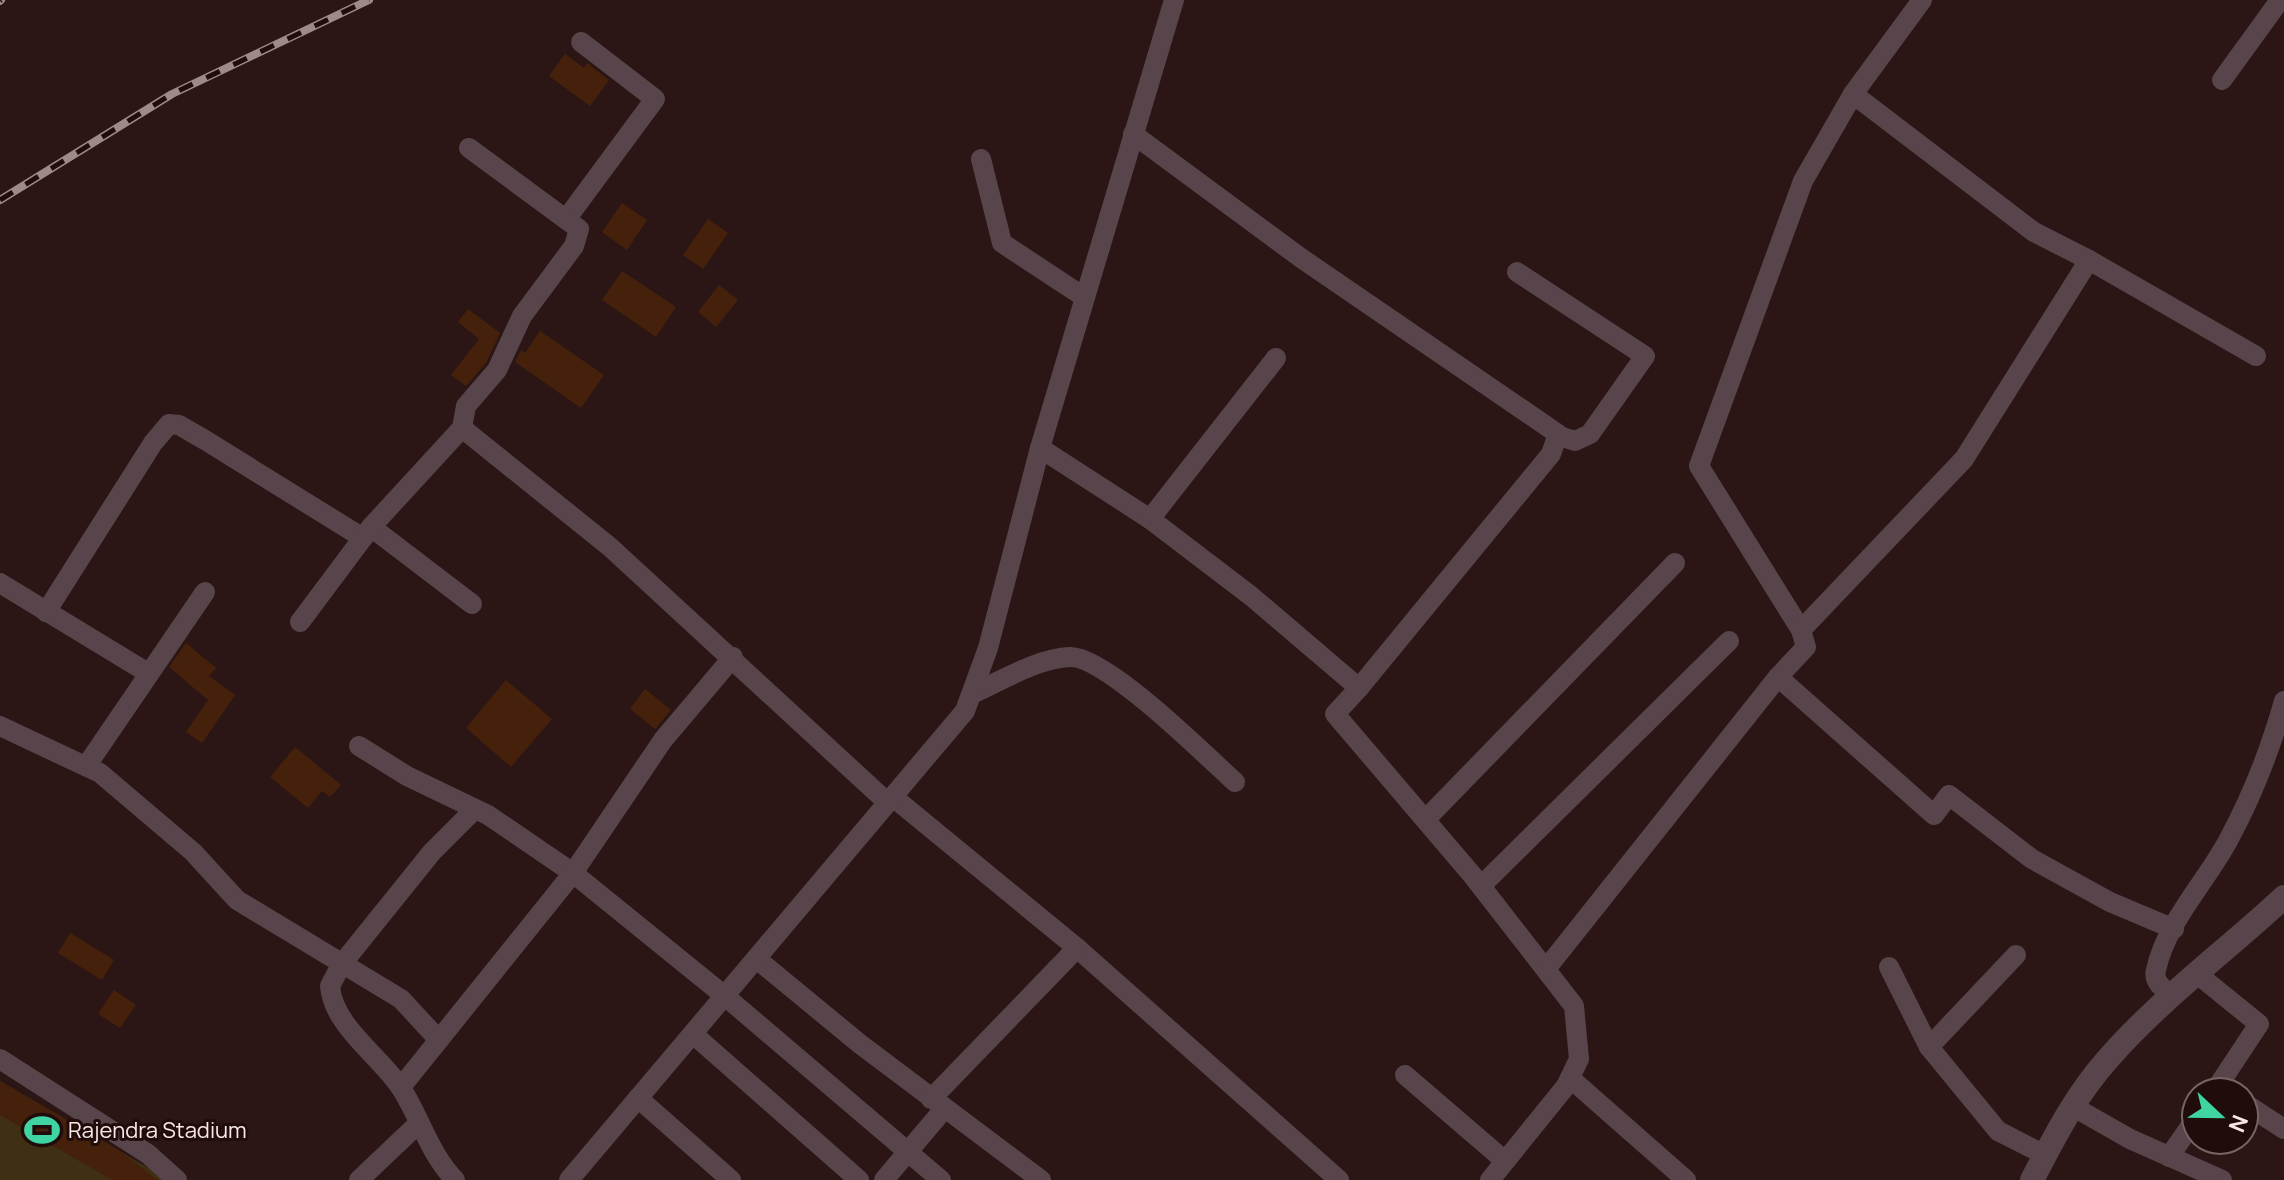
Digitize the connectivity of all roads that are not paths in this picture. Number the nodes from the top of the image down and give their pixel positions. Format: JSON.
{"nodes":[{"id":1,"x":1174,"y":0,"type":"edge"},
{"id":2,"x":1922,"y":0,"type":"edge"},
{"id":3,"x":2280,"y":0,"type":"edge"},
{"id":4,"x":581,"y":42,"type":"dead end"},
{"id":5,"x":2222,"y":80,"type":"dead end"},
{"id":6,"x":1853,"y":94,"type":"junction"},
{"id":7,"x":1133,"y":134,"type":"junction"},
{"id":8,"x":469,"y":148,"type":"dead end"},
{"id":9,"x":981,"y":159,"type":"dead end"},
{"id":10,"x":567,"y":218,"type":"junction"},
{"id":11,"x":2089,"y":260,"type":"junction"},
{"id":12,"x":1517,"y":272,"type":"dead end"},
{"id":13,"x":1084,"y":297,"type":"junction"},
{"id":14,"x":2256,"y":356,"type":"dead end"},
{"id":15,"x":1276,"y":358,"type":"dead end"},
{"id":16,"x":462,"y":428,"type":"junction"},
{"id":17,"x":1559,"y":436,"type":"junction"},
{"id":18,"x":1040,"y":448,"type":"junction"},
{"id":19,"x":1150,"y":519,"type":"junction"},
{"id":20,"x":367,"y":533,"type":"junction"},
{"id":21,"x":1675,"y":563,"type":"dead end"},
{"id":22,"x":2,"y":589,"type":"edge"},
{"id":23,"x":205,"y":592,"type":"dead end"},
{"id":24,"x":472,"y":604,"type":"dead end"},
{"id":25,"x":46,"y":612,"type":"junction"},
{"id":26,"x":300,"y":622,"type":"dead end"},
{"id":27,"x":1801,"y":630,"type":"junction"},
{"id":28,"x":1729,"y":641,"type":"dead end"},
{"id":29,"x":733,"y":657,"type":"junction"},
{"id":30,"x":148,"y":673,"type":"junction"},
{"id":31,"x":1778,"y":677,"type":"junction"},
{"id":32,"x":1359,"y":688,"type":"junction"},
{"id":33,"x":972,"y":694,"type":"junction"},
{"id":34,"x":2284,"y":701,"type":"edge"},
{"id":35,"x":0,"y":726,"type":"edge"},
{"id":36,"x":359,"y":746,"type":"dead end"},
{"id":37,"x":87,"y":765,"type":"junction"},
{"id":38,"x":1235,"y":782,"type":"dead end"},
{"id":39,"x":891,"y":800,"type":"junction"},
{"id":40,"x":475,"y":809,"type":"junction"},
{"id":41,"x":1426,"y":819,"type":"junction"},
{"id":42,"x":573,"y":873,"type":"junction"},
{"id":43,"x":1481,"y":886,"type":"junction"},
{"id":44,"x":2284,"y":897,"type":"edge"},
{"id":45,"x":2174,"y":929,"type":"junction"},
{"id":46,"x":1077,"y":948,"type":"junction"},
{"id":47,"x":2016,"y":955,"type":"dead end"},
{"id":48,"x":758,"y":960,"type":"junction"},
{"id":49,"x":341,"y":965,"type":"junction"},
{"id":50,"x":1889,"y":967,"type":"dead end"},
{"id":51,"x":1546,"y":969,"type":"junction"},
{"id":52,"x":2196,"y":973,"type":"junction"},
{"id":53,"x":2170,"y":994,"type":"junction"},
{"id":54,"x":726,"y":997,"type":"junction"},
{"id":55,"x":693,"y":1034,"type":"junction"},
{"id":56,"x":438,"y":1039,"type":"junction"},
{"id":57,"x":1929,"y":1047,"type":"junction"},
{"id":58,"x":0,"y":1059,"type":"edge"},
{"id":59,"x":1405,"y":1075,"type":"dead end"},
{"id":60,"x":2227,"y":1076,"type":"edge"},
{"id":61,"x":1570,"y":1078,"type":"junction"},
{"id":62,"x":401,"y":1087,"type":"junction"},
{"id":63,"x":638,"y":1098,"type":"junction"},
{"id":64,"x":937,"y":1104,"type":"junction"},
{"id":65,"x":2072,"y":1106,"type":"junction"},
{"id":66,"x":2260,"y":1113,"type":"edge"},
{"id":67,"x":419,"y":1123,"type":"junction"},
{"id":68,"x":2284,"y":1129,"type":"edge"},
{"id":69,"x":2180,"y":1141,"type":"edge"},
{"id":70,"x":907,"y":1153,"type":"junction"},
{"id":71,"x":2045,"y":1155,"type":"junction"},
{"id":72,"x":2169,"y":1157,"type":"junction"},
{"id":73,"x":1505,"y":1161,"type":"junction"},
{"id":74,"x":177,"y":1180,"type":"edge"},
{"id":75,"x":359,"y":1180,"type":"edge"},
{"id":76,"x":455,"y":1180,"type":"edge"},
{"id":77,"x":569,"y":1180,"type":"edge"},
{"id":78,"x":731,"y":1180,"type":"edge"},
{"id":79,"x":859,"y":1180,"type":"edge"},
{"id":80,"x":884,"y":1180,"type":"edge"},
{"id":81,"x":941,"y":1180,"type":"edge"},
{"id":82,"x":1041,"y":1180,"type":"edge"},
{"id":83,"x":1339,"y":1180,"type":"edge"},
{"id":84,"x":1490,"y":1180,"type":"edge"},
{"id":85,"x":1686,"y":1180,"type":"edge"},
{"id":86,"x":2032,"y":1180,"type":"edge"},
{"id":87,"x":2222,"y":1180,"type":"edge"}],
"edges":[{"from":1,"to":7,"type":"street"},
{"from":2,"to":6,"type":"street"},
{"from":3,"to":5,"type":"street"},
{"from":4,"to":10,"type":"street"},
{"from":6,"to":11,"type":"street"},
{"from":6,"to":27,"type":"street"},
{"from":7,"to":13,"type":"street"},
{"from":7,"to":17,"type":"street"},
{"from":8,"to":10,"type":"street"},
{"from":9,"to":13,"type":"street"},
{"from":10,"to":16,"type":"street"},
{"from":11,"to":14,"type":"street"},
{"from":11,"to":27,"type":"street"},
{"from":12,"to":17,"type":"street"},
{"from":13,"to":18,"type":"street"},
{"from":15,"to":19,"type":"street"},
{"from":16,"to":20,"type":"street"},
{"from":16,"to":29,"type":"street"},
{"from":17,"to":32,"type":"street"},
{"from":18,"to":19,"type":"street"},
{"from":18,"to":33,"type":"street"},
{"from":19,"to":32,"type":"street"},
{"from":20,"to":24,"type":"street"},
{"from":20,"to":25,"type":"street"},
{"from":20,"to":26,"type":"street"},
{"from":21,"to":41,"type":"street"},
{"from":22,"to":25,"type":"street"},
{"from":23,"to":30,"type":"street"},
{"from":25,"to":30,"type":"street"},
{"from":27,"to":31,"type":"street"},
{"from":28,"to":43,"type":"street"},
{"from":29,"to":39,"type":"street"},
{"from":29,"to":42,"type":"street"},
{"from":30,"to":37,"type":"street"},
{"from":31,"to":45,"type":"street"},
{"from":31,"to":51,"type":"street"},
{"from":32,"to":41,"type":"street"},
{"from":33,"to":38,"type":"street"},
{"from":33,"to":39,"type":"street"},
{"from":34,"to":45,"type":"street"},
{"from":35,"to":37,"type":"street"},
{"from":36,"to":40,"type":"street"},
{"from":37,"to":49,"type":"street"},
{"from":39,"to":46,"type":"street"},
{"from":39,"to":48,"type":"street"},
{"from":40,"to":42,"type":"street"},
{"from":40,"to":49,"type":"street"},
{"from":41,"to":43,"type":"street"},
{"from":42,"to":54,"type":"street"},
{"from":42,"to":56,"type":"street"},
{"from":43,"to":51,"type":"street"},
{"from":44,"to":52,"type":"street"},
{"from":45,"to":53,"type":"street"},
{"from":46,"to":64,"type":"street"},
{"from":46,"to":83,"type":"street"},
{"from":47,"to":57,"type":"street"},
{"from":48,"to":54,"type":"street"},
{"from":48,"to":64,"type":"street"},
{"from":49,"to":56,"type":"street"},
{"from":49,"to":62,"type":"street"},
{"from":50,"to":57,"type":"street"},
{"from":51,"to":61,"type":"street"},
{"from":52,"to":53,"type":"street"},
{"from":52,"to":60,"type":"street"},
{"from":53,"to":65,"type":"street"},
{"from":54,"to":55,"type":"street"},
{"from":54,"to":70,"type":"street"},
{"from":55,"to":63,"type":"street"},
{"from":55,"to":79,"type":"street"},
{"from":56,"to":62,"type":"street"},
{"from":57,"to":71,"type":"street"},
{"from":58,"to":74,"type":"street"},
{"from":59,"to":73,"type":"street"},
{"from":61,"to":73,"type":"street"},
{"from":61,"to":85,"type":"street"},
{"from":62,"to":67,"type":"street"},
{"from":63,"to":77,"type":"street"},
{"from":63,"to":78,"type":"street"},
{"from":64,"to":70,"type":"street"},
{"from":64,"to":82,"type":"street"},
{"from":65,"to":71,"type":"street"},
{"from":65,"to":72,"type":"street"},
{"from":66,"to":68,"type":"street"},
{"from":67,"to":75,"type":"street"},
{"from":67,"to":76,"type":"street"},
{"from":69,"to":72,"type":"street"},
{"from":70,"to":80,"type":"street"},
{"from":70,"to":81,"type":"street"},
{"from":71,"to":86,"type":"street"},
{"from":72,"to":87,"type":"street"},
{"from":73,"to":84,"type":"street"}]}
